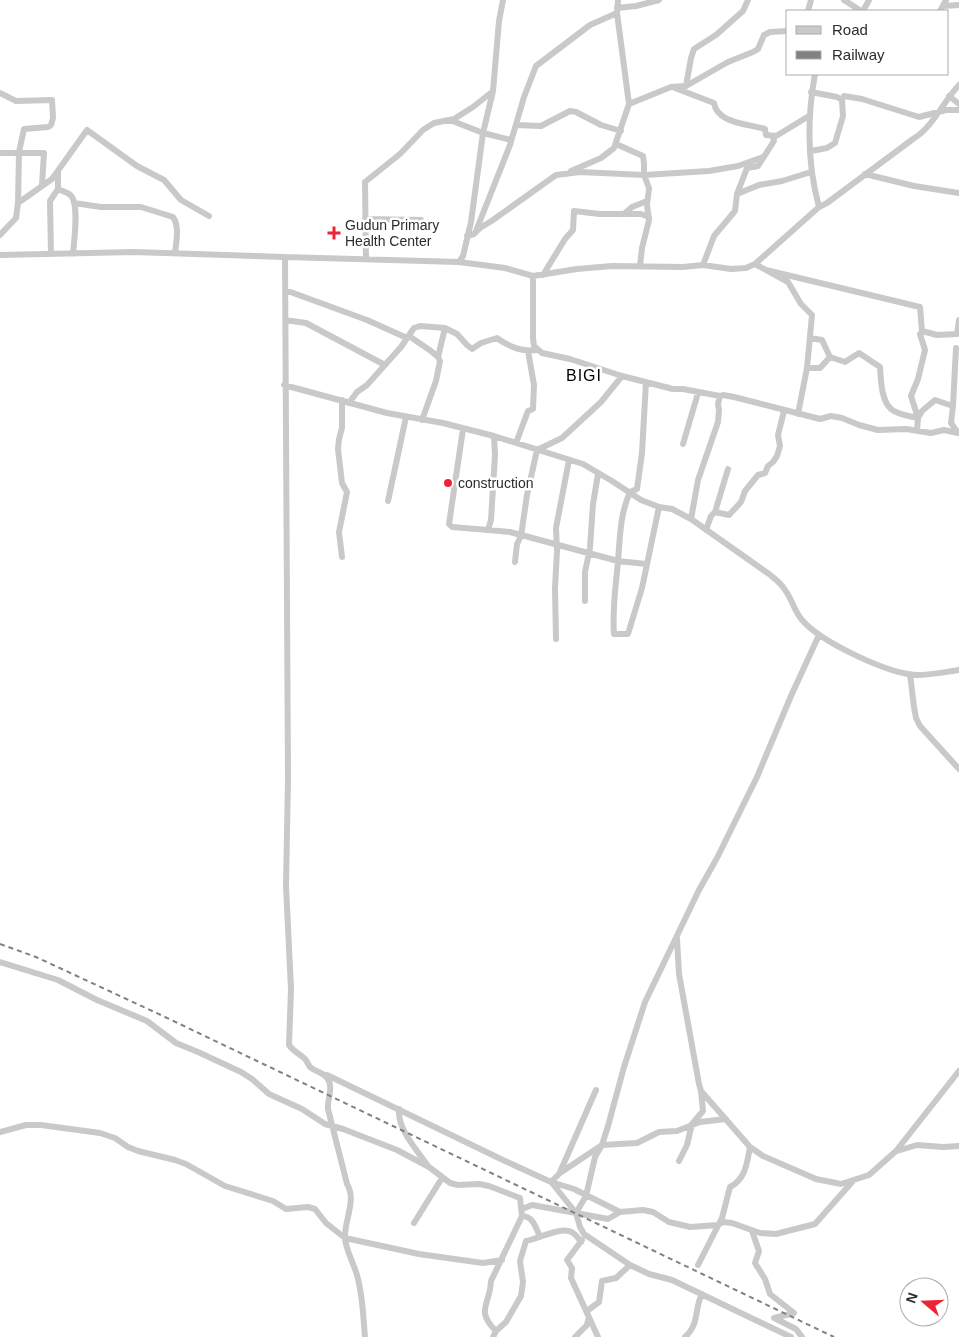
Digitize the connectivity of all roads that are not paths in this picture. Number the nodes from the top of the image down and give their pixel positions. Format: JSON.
{"nodes":[{"id":1,"x":503,"y":0,"type":"edge"},
{"id":2,"x":618,"y":0,"type":"edge"},
{"id":3,"x":659,"y":0,"type":"edge"},
{"id":4,"x":748,"y":0,"type":"edge"},
{"id":5,"x":844,"y":0,"type":"edge"},
{"id":6,"x":959,"y":5,"type":"edge"},
{"id":7,"x":943,"y":6,"type":"edge"},
{"id":8,"x":617,"y":10,"type":"junction"},
{"id":9,"x":860,"y":10,"type":"edge"},
{"id":10,"x":786,"y":31,"type":"edge"},
{"id":11,"x":815,"y":75,"type":"edge"},
{"id":12,"x":959,"y":85,"type":"edge"},
{"id":13,"x":686,"y":86,"type":"junction"},
{"id":14,"x":670,"y":87,"type":"junction"},
{"id":15,"x":493,"y":91,"type":"junction"},
{"id":16,"x":812,"y":92,"type":"junction"},
{"id":17,"x":1,"y":96,"type":"edge"},
{"id":18,"x":948,"y":96,"type":"junction"},
{"id":19,"x":842,"y":100,"type":"junction"},
{"id":20,"x":630,"y":104,"type":"junction"},
{"id":21,"x":959,"y":104,"type":"edge"},
{"id":22,"x":959,"y":110,"type":"edge"},
{"id":23,"x":937,"y":113,"type":"junction"},
{"id":24,"x":809,"y":116,"type":"junction"},
{"id":25,"x":450,"y":120,"type":"junction"},
{"id":26,"x":516,"y":125,"type":"junction"},
{"id":27,"x":620,"y":131,"type":"junction"},
{"id":28,"x":483,"y":133,"type":"junction"},
{"id":29,"x":773,"y":137,"type":"junction"},
{"id":30,"x":512,"y":140,"type":"junction"},
{"id":31,"x":616,"y":144,"type":"junction"},
{"id":32,"x":811,"y":151,"type":"junction"},
{"id":33,"x":19,"y":152,"type":"junction"},
{"id":34,"x":0,"y":153,"type":"edge"},
{"id":35,"x":763,"y":157,"type":"junction"},
{"id":36,"x":58,"y":171,"type":"junction"},
{"id":37,"x":811,"y":172,"type":"junction"},
{"id":38,"x":567,"y":173,"type":"junction"},
{"id":39,"x":865,"y":174,"type":"junction"},
{"id":40,"x":644,"y":175,"type":"junction"},
{"id":41,"x":42,"y":185,"type":"junction"},
{"id":42,"x":58,"y":189,"type":"junction"},
{"id":43,"x":737,"y":194,"type":"junction"},
{"id":44,"x":959,"y":194,"type":"edge"},
{"id":45,"x":647,"y":201,"type":"junction"},
{"id":46,"x":18,"y":203,"type":"junction"},
{"id":47,"x":74,"y":203,"type":"junction"},
{"id":48,"x":819,"y":207,"type":"junction"},
{"id":49,"x":624,"y":214,"type":"junction"},
{"id":50,"x":209,"y":216,"type":"dead end"},
{"id":51,"x":649,"y":217,"type":"junction"},
{"id":52,"x":365,"y":219,"type":"junction"},
{"id":53,"x":421,"y":220,"type":"dead end"},
{"id":54,"x":0,"y":235,"type":"edge"},
{"id":55,"x":471,"y":235,"type":"junction"},
{"id":56,"x":175,"y":253,"type":"junction"},
{"id":57,"x":51,"y":254,"type":"junction"},
{"id":58,"x":73,"y":254,"type":"junction"},
{"id":59,"x":0,"y":255,"type":"edge"},
{"id":60,"x":285,"y":257,"type":"junction"},
{"id":61,"x":366,"y":259,"type":"junction"},
{"id":62,"x":459,"y":262,"type":"junction"},
{"id":63,"x":755,"y":264,"type":"junction"},
{"id":64,"x":703,"y":265,"type":"junction"},
{"id":65,"x":640,"y":266,"type":"junction"},
{"id":66,"x":766,"y":270,"type":"junction"},
{"id":67,"x":543,"y":275,"type":"junction"},
{"id":68,"x":533,"y":276,"type":"junction"},
{"id":69,"x":284,"y":290,"type":"junction"},
{"id":70,"x":284,"y":320,"type":"junction"},
{"id":71,"x":959,"y":320,"type":"edge"},
{"id":72,"x":445,"y":328,"type":"junction"},
{"id":73,"x":920,"y":334,"type":"dead end"},
{"id":74,"x":408,"y":337,"type":"junction"},
{"id":75,"x":810,"y":338,"type":"junction"},
{"id":76,"x":956,"y":348,"type":"dead end"},
{"id":77,"x":537,"y":350,"type":"junction"},
{"id":78,"x":528,"y":351,"type":"junction"},
{"id":79,"x":438,"y":357,"type":"junction"},
{"id":80,"x":830,"y":357,"type":"junction"},
{"id":81,"x":386,"y":364,"type":"junction"},
{"id":82,"x":807,"y":368,"type":"junction"},
{"id":83,"x":622,"y":376,"type":"junction"},
{"id":84,"x":646,"y":382,"type":"junction"},
{"id":85,"x":284,"y":385,"type":"junction"},
{"id":86,"x":698,"y":393,"type":"junction"},
{"id":87,"x":720,"y":396,"type":"junction"},
{"id":88,"x":342,"y":400,"type":"junction"},
{"id":89,"x":349,"y":404,"type":"junction"},
{"id":90,"x":953,"y":406,"type":"junction"},
{"id":91,"x":784,"y":411,"type":"junction"},
{"id":92,"x":798,"y":414,"type":"junction"},
{"id":93,"x":406,"y":417,"type":"junction"},
{"id":94,"x":918,"y":418,"type":"junction"},
{"id":95,"x":422,"y":420,"type":"junction"},
{"id":96,"x":463,"y":429,"type":"junction"},
{"id":97,"x":917,"y":431,"type":"junction"},
{"id":98,"x":959,"y":433,"type":"edge"},
{"id":99,"x":494,"y":436,"type":"junction"},
{"id":100,"x":516,"y":442,"type":"junction"},
{"id":101,"x":682,"y":444,"type":"dead end"},
{"id":102,"x":537,"y":450,"type":"junction"},
{"id":103,"x":569,"y":460,"type":"junction"},
{"id":104,"x":728,"y":469,"type":"dead end"},
{"id":105,"x":598,"y":474,"type":"junction"},
{"id":106,"x":630,"y":492,"type":"junction"},
{"id":107,"x":388,"y":501,"type":"dead end"},
{"id":108,"x":659,"y":507,"type":"junction"},
{"id":109,"x":715,"y":512,"type":"junction"},
{"id":110,"x":691,"y":519,"type":"junction"},
{"id":111,"x":488,"y":530,"type":"junction"},
{"id":112,"x":706,"y":530,"type":"junction"},
{"id":113,"x":521,"y":536,"type":"junction"},
{"id":114,"x":556,"y":546,"type":"junction"},
{"id":115,"x":589,"y":554,"type":"junction"},
{"id":116,"x":342,"y":557,"type":"dead end"},
{"id":117,"x":618,"y":561,"type":"junction"},
{"id":118,"x":515,"y":562,"type":"dead end"},
{"id":119,"x":646,"y":564,"type":"junction"},
{"id":120,"x":585,"y":601,"type":"dead end"},
{"id":121,"x":819,"y":635,"type":"junction"},
{"id":122,"x":556,"y":639,"type":"dead end"},
{"id":123,"x":959,"y":670,"type":"edge"},
{"id":124,"x":910,"y":674,"type":"junction"},
{"id":125,"x":959,"y":769,"type":"edge"},
{"id":126,"x":678,"y":935,"type":"junction"},
{"id":127,"x":0,"y":962,"type":"edge"},
{"id":128,"x":959,"y":1072,"type":"edge"},
{"id":129,"x":324,"y":1074,"type":"junction"},
{"id":130,"x":596,"y":1090,"type":"dead end"},
{"id":131,"x":702,"y":1091,"type":"junction"},
{"id":132,"x":399,"y":1109,"type":"junction"},
{"id":133,"x":726,"y":1119,"type":"junction"},
{"id":134,"x":692,"y":1124,"type":"junction"},
{"id":135,"x":334,"y":1127,"type":"junction"},
{"id":136,"x":0,"y":1132,"type":"edge"},
{"id":137,"x":602,"y":1145,"type":"junction"},
{"id":138,"x":959,"y":1146,"type":"edge"},
{"id":139,"x":750,"y":1147,"type":"junction"},
{"id":140,"x":896,"y":1152,"type":"junction"},
{"id":141,"x":679,"y":1161,"type":"dead end"},
{"id":142,"x":428,"y":1167,"type":"junction"},
{"id":143,"x":560,"y":1173,"type":"junction"},
{"id":144,"x":442,"y":1178,"type":"junction"},
{"id":145,"x":853,"y":1181,"type":"junction"},
{"id":146,"x":551,"y":1182,"type":"junction"},
{"id":147,"x":586,"y":1196,"type":"junction"},
{"id":148,"x":522,"y":1212,"type":"junction"},
{"id":149,"x":620,"y":1212,"type":"junction"},
{"id":150,"x":576,"y":1213,"type":"junction"},
{"id":151,"x":414,"y":1223,"type":"dead end"},
{"id":152,"x":718,"y":1226,"type":"junction"},
{"id":153,"x":752,"y":1231,"type":"junction"},
{"id":154,"x":584,"y":1234,"type":"junction"},
{"id":155,"x":540,"y":1237,"type":"junction"},
{"id":156,"x":345,"y":1238,"type":"junction"},
{"id":157,"x":581,"y":1242,"type":"junction"},
{"id":158,"x":502,"y":1260,"type":"junction"},
{"id":159,"x":630,"y":1265,"type":"junction"},
{"id":160,"x":698,"y":1265,"type":"dead end"},
{"id":161,"x":702,"y":1294,"type":"junction"},
{"id":162,"x":587,"y":1311,"type":"junction"},
{"id":163,"x":774,"y":1318,"type":"junction"},
{"id":164,"x":588,"y":1319,"type":"junction"},
{"id":165,"x":783,"y":1333,"type":"junction"},
{"id":166,"x":494,"y":1334,"type":"edge"},
{"id":167,"x":364,"y":1337,"type":"edge"},
{"id":168,"x":575,"y":1337,"type":"edge"},
{"id":169,"x":598,"y":1337,"type":"edge"},
{"id":170,"x":685,"y":1337,"type":"edge"},
{"id":171,"x":791,"y":1337,"type":"edge"},
{"id":172,"x":802,"y":1337,"type":"edge"}],
"edges":[{"from":1,"to":15,"type":"street"},
{"from":2,"to":8,"type":"street"},
{"from":3,"to":8,"type":"street"},
{"from":4,"to":13,"type":"street"},
{"from":5,"to":9,"type":"street"},
{"from":6,"to":7,"type":"street"},
{"from":8,"to":20,"type":"street"},
{"from":8,"to":26,"type":"street"},
{"from":10,"to":13,"type":"street"},
{"from":11,"to":16,"type":"street"},
{"from":12,"to":18,"type":"street"},
{"from":13,"to":14,"type":"street"},
{"from":14,"to":20,"type":"street"},
{"from":14,"to":29,"type":"street"},
{"from":15,"to":25,"type":"street"},
{"from":15,"to":28,"type":"street"},
{"from":16,"to":19,"type":"street"},
{"from":16,"to":24,"type":"street"},
{"from":17,"to":33,"type":"street"},
{"from":18,"to":21,"type":"street"},
{"from":18,"to":23,"type":"street"},
{"from":19,"to":23,"type":"street"},
{"from":19,"to":32,"type":"street"},
{"from":20,"to":27,"type":"street"},
{"from":22,"to":23,"type":"street"},
{"from":23,"to":39,"type":"street"},
{"from":24,"to":29,"type":"street"},
{"from":24,"to":32,"type":"street"},
{"from":25,"to":28,"type":"street"},
{"from":25,"to":52,"type":"street"},
{"from":26,"to":27,"type":"street"},
{"from":26,"to":30,"type":"street"},
{"from":27,"to":31,"type":"street"},
{"from":28,"to":30,"type":"street"},
{"from":28,"to":55,"type":"street"},
{"from":29,"to":35,"type":"street"},
{"from":30,"to":55,"type":"street"},
{"from":31,"to":38,"type":"street"},
{"from":31,"to":40,"type":"street"},
{"from":32,"to":37,"type":"street"},
{"from":33,"to":34,"type":"street"},
{"from":33,"to":41,"type":"street"},
{"from":33,"to":46,"type":"street"},
{"from":35,"to":40,"type":"street"},
{"from":35,"to":43,"type":"street"},
{"from":36,"to":41,"type":"street"},
{"from":36,"to":42,"type":"street"},
{"from":36,"to":50,"type":"street"},
{"from":37,"to":43,"type":"street"},
{"from":37,"to":48,"type":"street"},
{"from":38,"to":40,"type":"street"},
{"from":38,"to":55,"type":"street"},
{"from":39,"to":44,"type":"street"},
{"from":39,"to":48,"type":"street"},
{"from":40,"to":45,"type":"street"},
{"from":41,"to":46,"type":"street"},
{"from":42,"to":47,"type":"street"},
{"from":42,"to":57,"type":"street"},
{"from":43,"to":64,"type":"street"},
{"from":45,"to":49,"type":"street"},
{"from":45,"to":51,"type":"street"},
{"from":46,"to":54,"type":"street"},
{"from":47,"to":56,"type":"street"},
{"from":47,"to":58,"type":"street"},
{"from":48,"to":63,"type":"street"},
{"from":49,"to":51,"type":"street"},
{"from":49,"to":67,"type":"street"},
{"from":51,"to":65,"type":"street"},
{"from":52,"to":53,"type":"street"},
{"from":52,"to":61,"type":"street"},
{"from":55,"to":62,"type":"street"},
{"from":56,"to":58,"type":"street"},
{"from":56,"to":60,"type":"street"},
{"from":57,"to":58,"type":"street"},
{"from":57,"to":59,"type":"street"},
{"from":60,"to":61,"type":"street"},
{"from":60,"to":69,"type":"street"},
{"from":61,"to":62,"type":"street"},
{"from":62,"to":68,"type":"street"},
{"from":63,"to":64,"type":"street"},
{"from":63,"to":66,"type":"street"},
{"from":64,"to":65,"type":"street"},
{"from":65,"to":67,"type":"street"},
{"from":66,"to":71,"type":"street"},
{"from":66,"to":75,"type":"street"},
{"from":67,"to":68,"type":"street"},
{"from":68,"to":77,"type":"street"},
{"from":69,"to":70,"type":"street"},
{"from":69,"to":74,"type":"street"},
{"from":70,"to":81,"type":"street"},
{"from":70,"to":85,"type":"street"},
{"from":72,"to":74,"type":"street"},
{"from":72,"to":78,"type":"street"},
{"from":72,"to":79,"type":"street"},
{"from":73,"to":94,"type":"street"},
{"from":74,"to":79,"type":"street"},
{"from":74,"to":81,"type":"street"},
{"from":75,"to":80,"type":"street"},
{"from":75,"to":82,"type":"street"},
{"from":76,"to":90,"type":"street"},
{"from":77,"to":78,"type":"street"},
{"from":77,"to":83,"type":"street"},
{"from":78,"to":100,"type":"street"},
{"from":79,"to":95,"type":"street"},
{"from":80,"to":82,"type":"street"},
{"from":80,"to":94,"type":"street"},
{"from":81,"to":89,"type":"street"},
{"from":82,"to":92,"type":"street"},
{"from":83,"to":84,"type":"street"},
{"from":83,"to":102,"type":"street"},
{"from":84,"to":86,"type":"street"},
{"from":84,"to":106,"type":"street"},
{"from":85,"to":88,"type":"street"},
{"from":85,"to":129,"type":"street"},
{"from":86,"to":87,"type":"street"},
{"from":86,"to":101,"type":"street"},
{"from":87,"to":91,"type":"street"},
{"from":87,"to":110,"type":"street"},
{"from":88,"to":89,"type":"street"},
{"from":88,"to":116,"type":"street"},
{"from":89,"to":93,"type":"street"},
{"from":90,"to":94,"type":"street"},
{"from":90,"to":98,"type":"street"},
{"from":91,"to":92,"type":"street"},
{"from":91,"to":109,"type":"street"},
{"from":92,"to":97,"type":"street"},
{"from":93,"to":95,"type":"street"},
{"from":93,"to":107,"type":"street"},
{"from":94,"to":97,"type":"street"},
{"from":95,"to":96,"type":"street"},
{"from":96,"to":99,"type":"street"},
{"from":96,"to":111,"type":"street"},
{"from":97,"to":98,"type":"street"},
{"from":99,"to":100,"type":"street"},
{"from":99,"to":111,"type":"street"},
{"from":100,"to":102,"type":"street"},
{"from":102,"to":103,"type":"street"},
{"from":102,"to":113,"type":"street"},
{"from":103,"to":105,"type":"street"},
{"from":103,"to":114,"type":"street"},
{"from":104,"to":109,"type":"street"},
{"from":105,"to":106,"type":"street"},
{"from":105,"to":115,"type":"street"},
{"from":106,"to":108,"type":"street"},
{"from":106,"to":117,"type":"street"},
{"from":108,"to":110,"type":"street"},
{"from":108,"to":119,"type":"street"},
{"from":109,"to":112,"type":"street"},
{"from":110,"to":112,"type":"street"},
{"from":111,"to":113,"type":"street"},
{"from":112,"to":121,"type":"street"},
{"from":113,"to":114,"type":"street"},
{"from":113,"to":118,"type":"street"},
{"from":114,"to":115,"type":"street"},
{"from":114,"to":122,"type":"street"},
{"from":115,"to":117,"type":"street"},
{"from":115,"to":120,"type":"street"},
{"from":117,"to":119,"type":"street"},
{"from":117,"to":119,"type":"street"},
{"from":121,"to":124,"type":"street"},
{"from":121,"to":126,"type":"street"},
{"from":123,"to":124,"type":"street"},
{"from":124,"to":125,"type":"street"},
{"from":126,"to":131,"type":"street"},
{"from":126,"to":137,"type":"street"},
{"from":127,"to":135,"type":"street"},
{"from":128,"to":140,"type":"street"},
{"from":129,"to":132,"type":"street"},
{"from":129,"to":135,"type":"street"},
{"from":130,"to":143,"type":"street"},
{"from":131,"to":133,"type":"street"},
{"from":131,"to":134,"type":"street"},
{"from":132,"to":142,"type":"street"},
{"from":132,"to":146,"type":"street"},
{"from":133,"to":134,"type":"street"},
{"from":133,"to":139,"type":"street"},
{"from":134,"to":137,"type":"street"},
{"from":134,"to":141,"type":"street"},
{"from":135,"to":142,"type":"street"},
{"from":135,"to":156,"type":"street"},
{"from":136,"to":156,"type":"street"},
{"from":137,"to":143,"type":"street"},
{"from":137,"to":147,"type":"street"},
{"from":138,"to":140,"type":"street"},
{"from":139,"to":145,"type":"street"},
{"from":139,"to":152,"type":"street"},
{"from":140,"to":145,"type":"street"},
{"from":142,"to":144,"type":"street"},
{"from":143,"to":146,"type":"street"},
{"from":144,"to":148,"type":"street"},
{"from":144,"to":151,"type":"street"},
{"from":145,"to":153,"type":"street"},
{"from":146,"to":147,"type":"street"},
{"from":146,"to":150,"type":"street"},
{"from":147,"to":149,"type":"street"},
{"from":147,"to":150,"type":"street"},
{"from":148,"to":150,"type":"street"},
{"from":148,"to":155,"type":"street"},
{"from":148,"to":158,"type":"street"},
{"from":149,"to":150,"type":"street"},
{"from":149,"to":152,"type":"street"},
{"from":150,"to":154,"type":"street"},
{"from":152,"to":153,"type":"street"},
{"from":152,"to":160,"type":"street"},
{"from":153,"to":163,"type":"street"},
{"from":154,"to":157,"type":"street"},
{"from":154,"to":159,"type":"street"},
{"from":155,"to":157,"type":"street"},
{"from":155,"to":166,"type":"street"},
{"from":156,"to":158,"type":"street"},
{"from":156,"to":167,"type":"street"},
{"from":157,"to":162,"type":"street"},
{"from":158,"to":166,"type":"street"},
{"from":159,"to":161,"type":"street"},
{"from":159,"to":162,"type":"street"},
{"from":161,"to":165,"type":"street"},
{"from":161,"to":170,"type":"street"},
{"from":162,"to":164,"type":"street"},
{"from":163,"to":165,"type":"street"},
{"from":163,"to":172,"type":"street"},
{"from":164,"to":168,"type":"street"},
{"from":164,"to":169,"type":"street"},
{"from":165,"to":171,"type":"street"}]}
